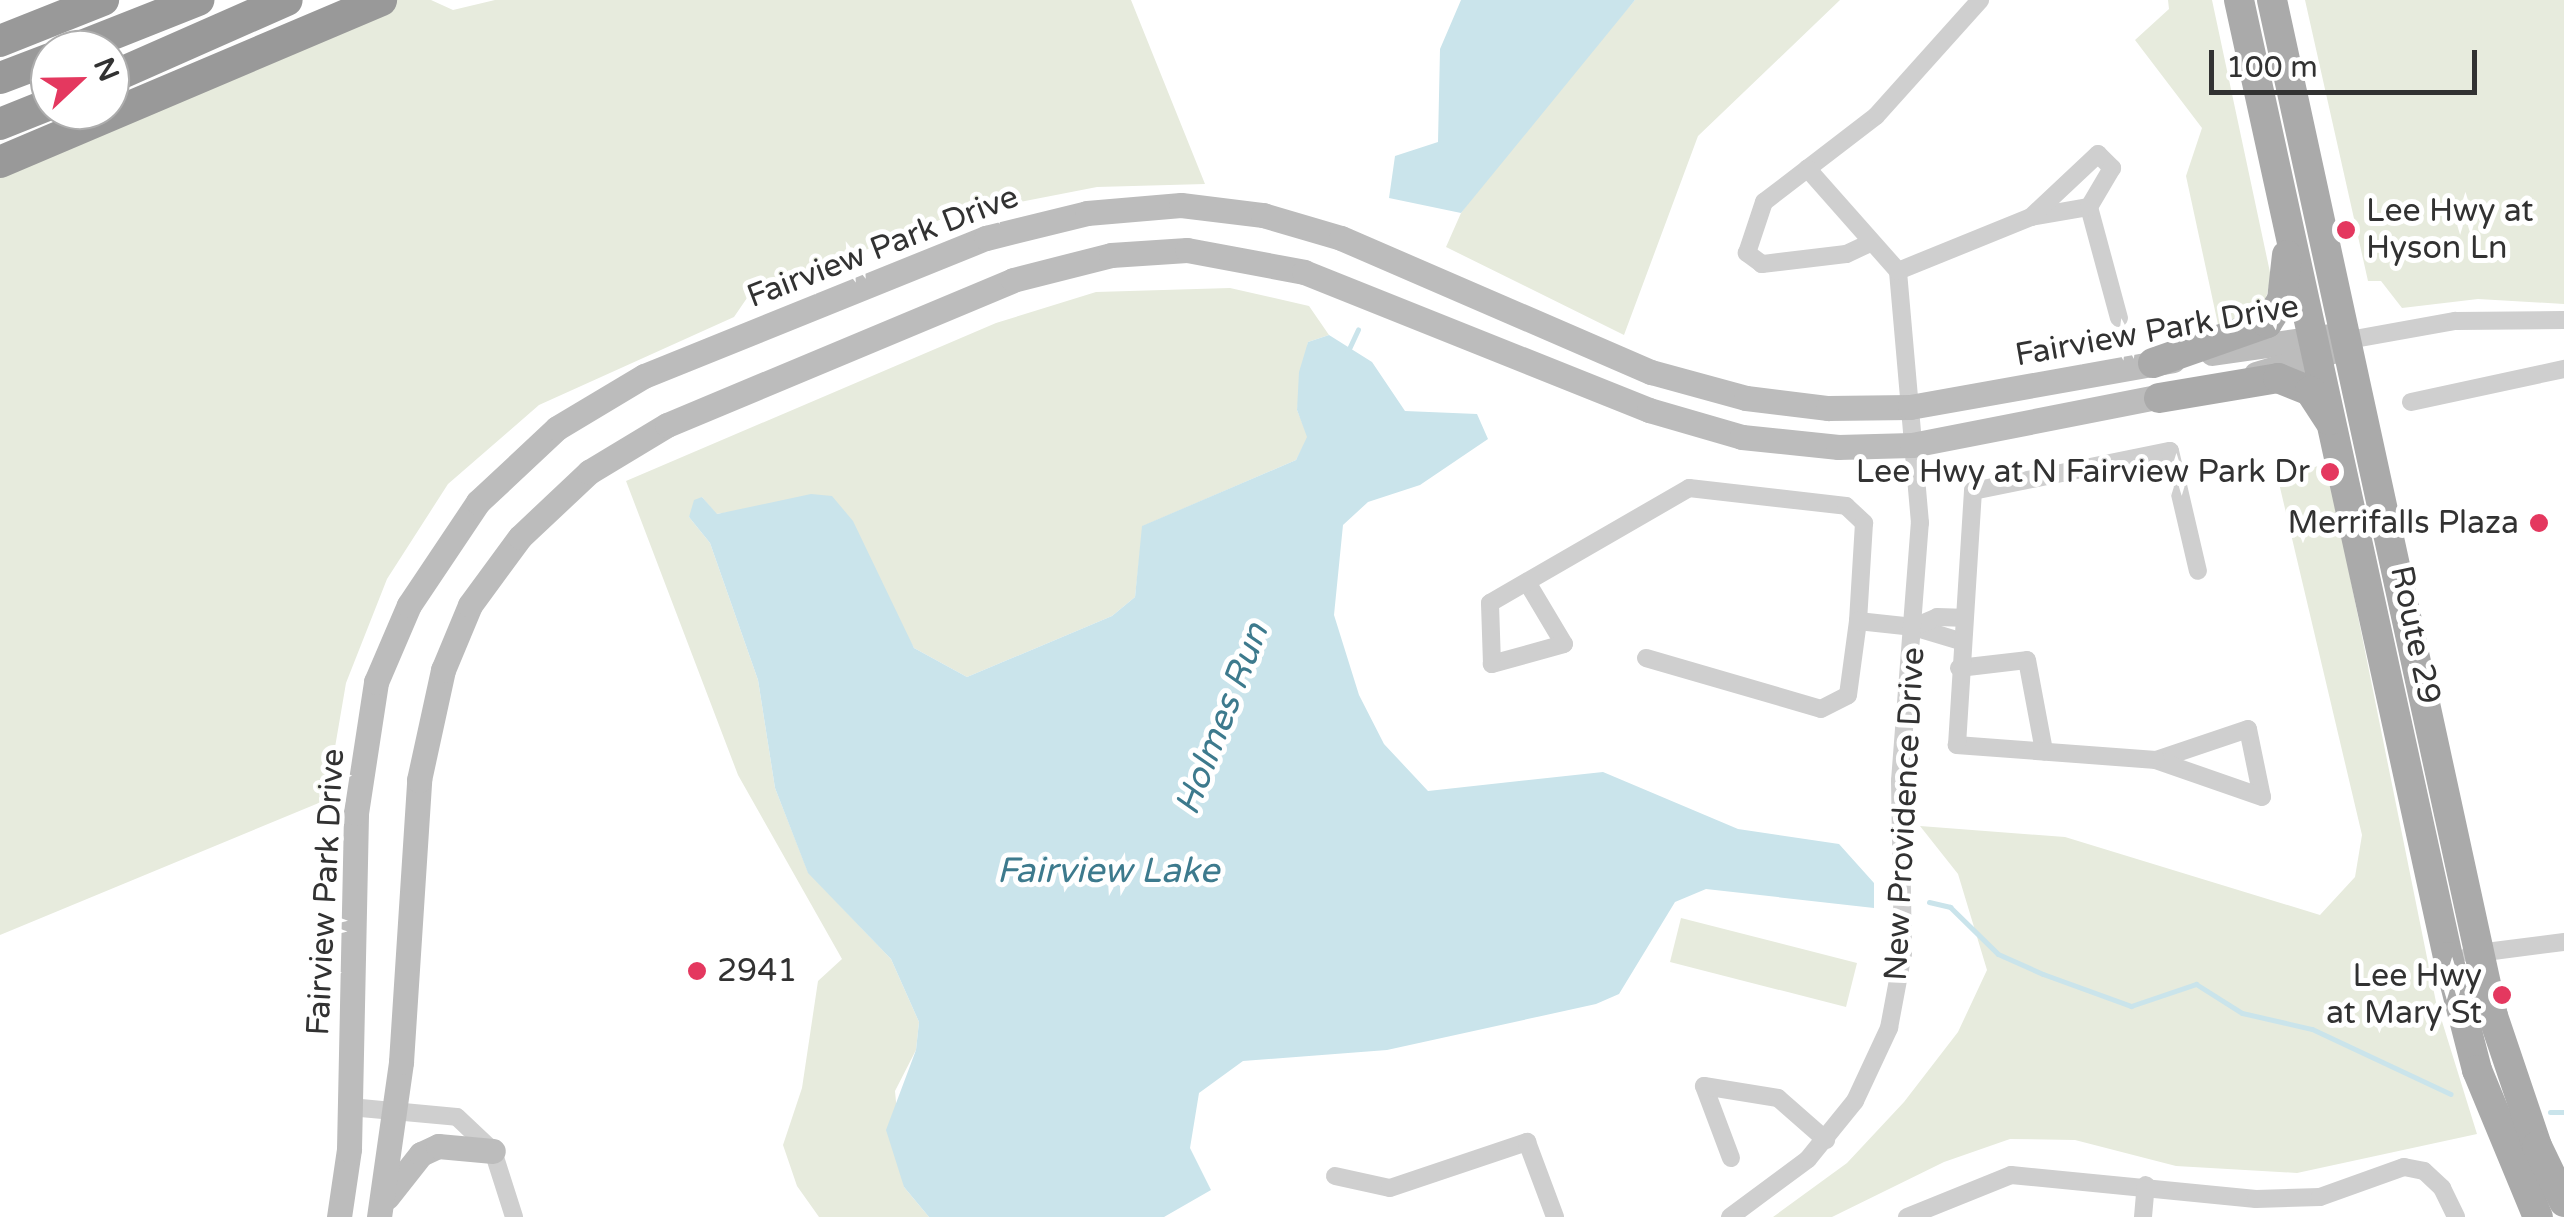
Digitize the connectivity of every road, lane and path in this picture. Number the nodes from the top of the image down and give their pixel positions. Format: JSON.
{"nodes":[{"id":1,"x":103,"y":0,"type":"edge"},
{"id":2,"x":198,"y":0,"type":"edge"},
{"id":3,"x":288,"y":0,"type":"edge"},
{"id":4,"x":381,"y":0,"type":"edge"},
{"id":5,"x":1980,"y":0,"type":"edge"},
{"id":6,"x":2240,"y":0,"type":"edge"},
{"id":7,"x":2272,"y":0,"type":"edge"},
{"id":8,"x":122,"y":30,"type":"edge"},
{"id":9,"x":0,"y":41,"type":"edge"},
{"id":10,"x":30,"y":66,"type":"edge"},
{"id":11,"x":130,"y":69,"type":"edge"},
{"id":12,"x":0,"y":78,"type":"edge"},
{"id":13,"x":30,"y":112,"type":"edge"},
{"id":14,"x":0,"y":124,"type":"edge"},
{"id":15,"x":0,"y":162,"type":"edge"},
{"id":16,"x":1807,"y":168,"type":"junction"},
{"id":17,"x":2282,"y":198,"type":"junction"},
{"id":18,"x":2090,"y":207,"type":"junction"},
{"id":19,"x":2031,"y":217,"type":"junction"},
{"id":20,"x":1870,"y":243,"type":"junction"},
{"id":21,"x":1898,"y":272,"type":"junction"},
{"id":22,"x":2119,"y":318,"type":"dead end"},
{"id":23,"x":2564,"y":320,"type":"edge"},
{"id":24,"x":2349,"y":340,"type":"junction"},
{"id":25,"x":2318,"y":346,"type":"junction"},
{"id":26,"x":2152,"y":364,"type":"junction"},
{"id":27,"x":2564,"y":369,"type":"edge"},
{"id":28,"x":2158,"y":398,"type":"junction"},
{"id":29,"x":2411,"y":402,"type":"dead end"},
{"id":30,"x":1910,"y":407,"type":"junction"},
{"id":31,"x":2338,"y":442,"type":"junction"},
{"id":32,"x":1912,"y":445,"type":"junction"},
{"id":33,"x":2198,"y":570,"type":"dead end"},
{"id":34,"x":1527,"y":582,"type":"junction"},
{"id":35,"x":1962,"y":618,"type":"junction"},
{"id":36,"x":1858,"y":622,"type":"junction"},
{"id":37,"x":1914,"y":626,"type":"junction"},
{"id":38,"x":1960,"y":641,"type":"junction"},
{"id":39,"x":1646,"y":658,"type":"dead end"},
{"id":40,"x":1960,"y":668,"type":"junction"},
{"id":41,"x":2044,"y":751,"type":"junction"},
{"id":42,"x":2156,"y":760,"type":"junction"},
{"id":43,"x":2564,"y":942,"type":"edge"},
{"id":44,"x":2478,"y":952,"type":"junction"},
{"id":45,"x":2448,"y":957,"type":"junction"},
{"id":46,"x":350,"y":1107,"type":"junction"},
{"id":47,"x":396,"y":1109,"type":"junction"},
{"id":48,"x":1826,"y":1140,"type":"junction"},
{"id":49,"x":493,"y":1151,"type":"junction"},
{"id":50,"x":1731,"y":1158,"type":"dead end"},
{"id":51,"x":1335,"y":1176,"type":"dead end"},
{"id":52,"x":2146,"y":1186,"type":"junction"},
{"id":53,"x":2564,"y":1202,"type":"edge"},
{"id":54,"x":380,"y":1211,"type":"edge"},
{"id":55,"x":339,"y":1217,"type":"edge"},
{"id":56,"x":514,"y":1217,"type":"edge"},
{"id":57,"x":1555,"y":1217,"type":"edge"},
{"id":58,"x":1730,"y":1217,"type":"edge"},
{"id":59,"x":1907,"y":1217,"type":"edge"},
{"id":60,"x":2143,"y":1217,"type":"edge"},
{"id":61,"x":2456,"y":1217,"type":"edge"},
{"id":62,"x":2538,"y":1217,"type":"edge"}],
"edges":[{"from":1,"to":9,"type":"highway"},
{"from":2,"to":8,"type":"highway"},
{"from":3,"to":11,"type":"highway"},
{"from":4,"to":15,"type":"highway"},
{"from":5,"to":16,"type":"street"},
{"from":6,"to":17,"type":"main road","name":"Route 29"},
{"from":7,"to":24,"type":"main road","name":"Route 29"},
{"from":10,"to":12,"type":"highway"},
{"from":13,"to":14,"type":"highway"},
{"from":16,"to":20,"type":"street"},
{"from":16,"to":20,"type":"street"},
{"from":17,"to":25,"type":"main road","name":"Route 29"},
{"from":17,"to":26,"type":"main road"},
{"from":18,"to":19,"type":"street"},
{"from":18,"to":19,"type":"street"},
{"from":18,"to":22,"type":"street"},
{"from":19,"to":21,"type":"street"},
{"from":20,"to":21,"type":"street"},
{"from":21,"to":30,"type":"street","name":"New Providence Drive"},
{"from":23,"to":24,"type":"street"},
{"from":24,"to":25,"type":"main road","name":"Fairview Park Drive"},
{"from":24,"to":44,"type":"main road","name":"Route 29"},
{"from":25,"to":26,"type":"main road","name":"Fairview Park Drive"},
{"from":25,"to":28,"type":"main road","name":"Fairview Park Drive"},
{"from":25,"to":31,"type":"main road","name":"Route 29"},
{"from":26,"to":30,"type":"main road","name":"Fairview Park Drive"},
{"from":27,"to":29,"type":"street"},
{"from":28,"to":31,"type":"main road"},
{"from":28,"to":32,"type":"main road","name":"Fairview Park Drive"},
{"from":30,"to":32,"type":"street","name":"New Providence Drive"},
{"from":30,"to":46,"type":"main road","name":"Fairview Park Drive"},
{"from":31,"to":45,"type":"main road","name":"Route 29"},
{"from":32,"to":37,"type":"street","name":"New Providence Drive"},
{"from":32,"to":47,"type":"main road","name":"Fairview Park Drive"},
{"from":33,"to":35,"type":"street"},
{"from":34,"to":34,"type":"street"},
{"from":34,"to":36,"type":"street"},
{"from":35,"to":37,"type":"street"},
{"from":35,"to":38,"type":"street"},
{"from":36,"to":37,"type":"street"},
{"from":36,"to":39,"type":"street"},
{"from":37,"to":38,"type":"street"},
{"from":37,"to":48,"type":"street","name":"New Providence Drive"},
{"from":38,"to":40,"type":"street"},
{"from":40,"to":41,"type":"street"},
{"from":40,"to":41,"type":"street"},
{"from":41,"to":42,"type":"street"},
{"from":42,"to":42,"type":"street"},
{"from":43,"to":44,"type":"street"},
{"from":44,"to":45,"type":"street"},
{"from":44,"to":53,"type":"main road","name":"Route 29"},
{"from":45,"to":62,"type":"main road","name":"Route 29"},
{"from":46,"to":47,"type":"street"},
{"from":46,"to":55,"type":"main road","name":"Fairview Park Drive"},
{"from":47,"to":49,"type":"street"},
{"from":47,"to":54,"type":"main road","name":"Fairview Park Drive"},
{"from":48,"to":50,"type":"street"},
{"from":48,"to":58,"type":"street","name":"New Providence Drive"},
{"from":49,"to":54,"type":"main road"},
{"from":49,"to":56,"type":"street"},
{"from":51,"to":57,"type":"street"},
{"from":52,"to":59,"type":"street"},
{"from":52,"to":60,"type":"street"},
{"from":52,"to":61,"type":"street"}]}
